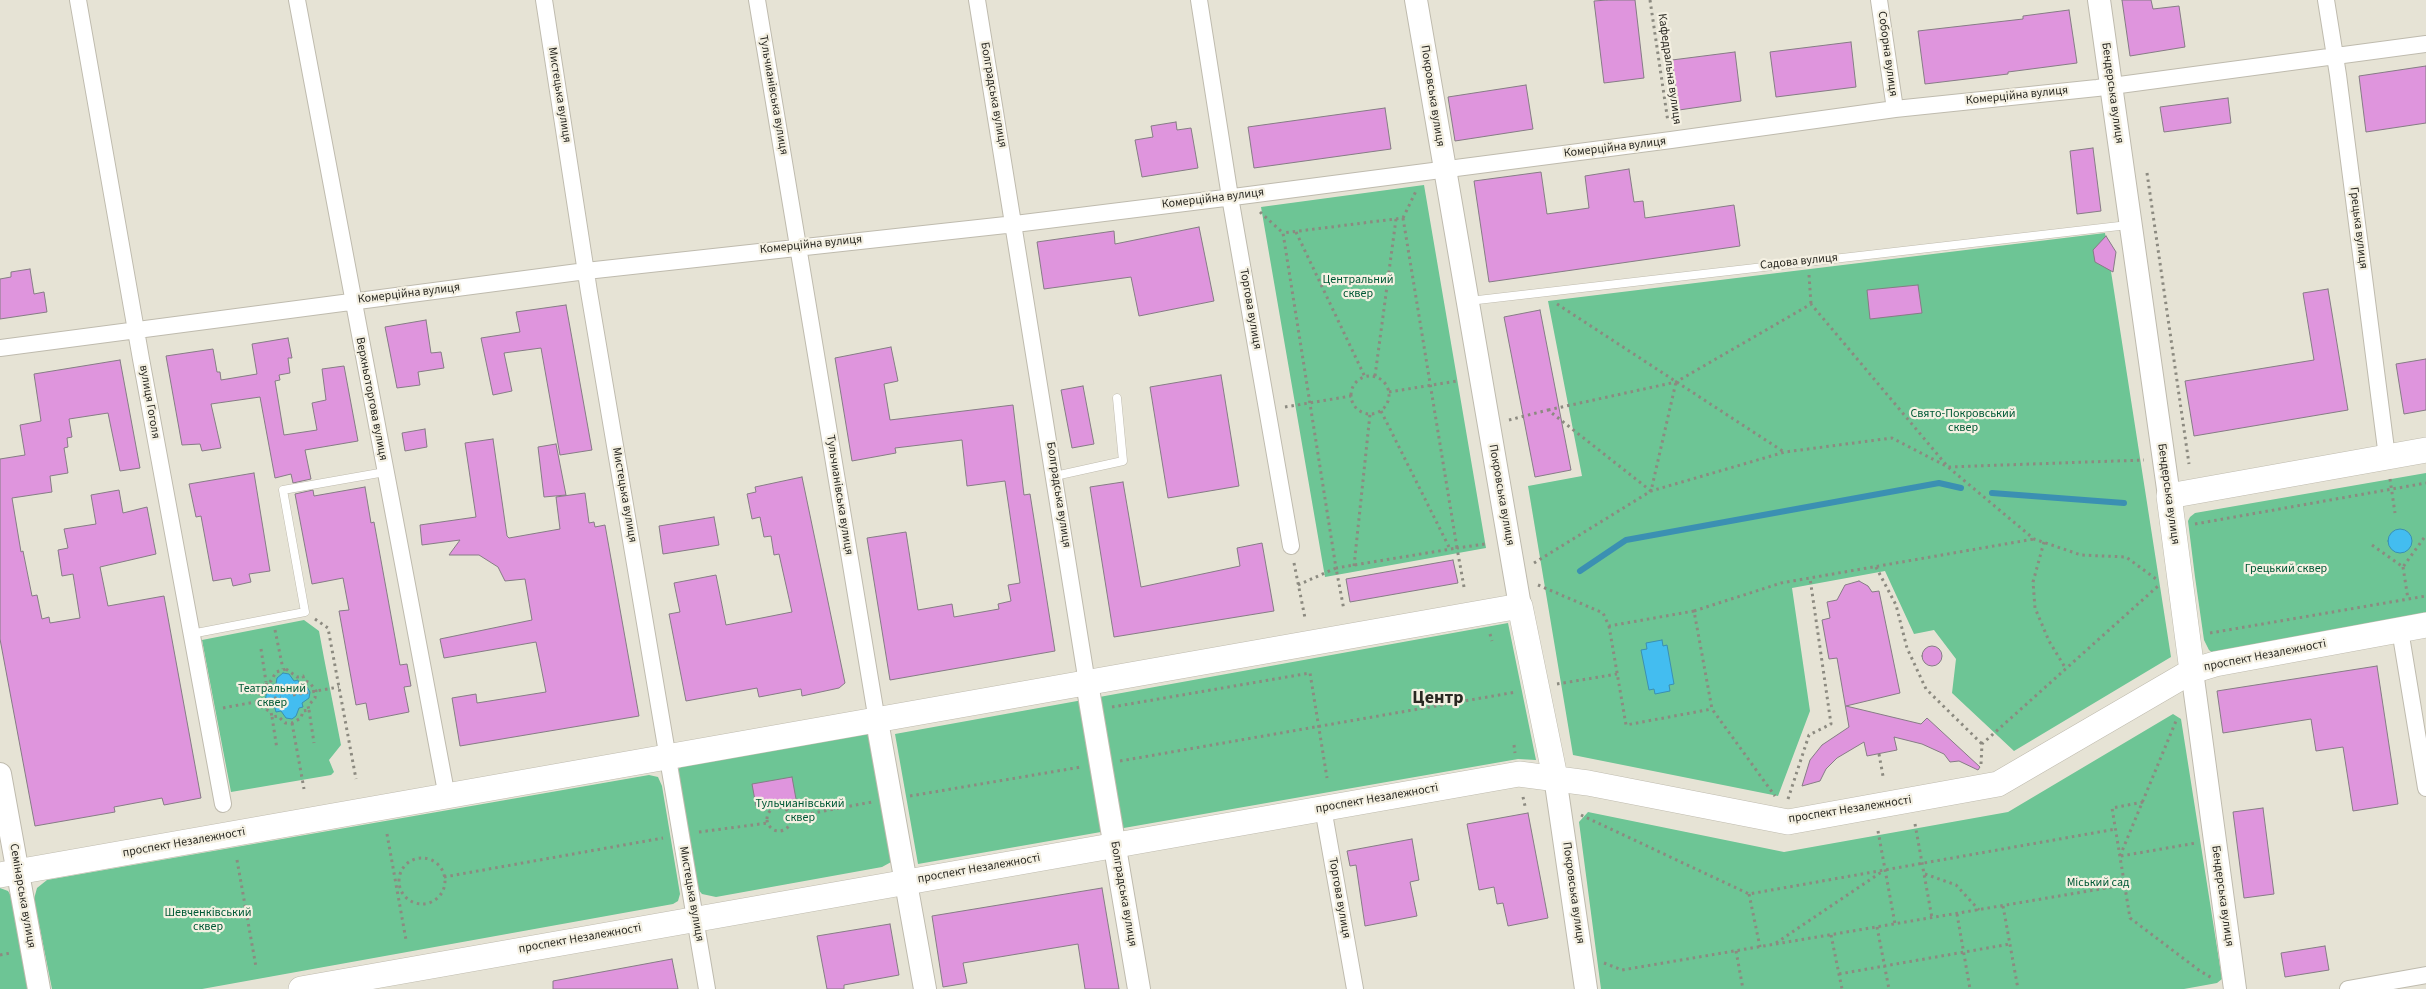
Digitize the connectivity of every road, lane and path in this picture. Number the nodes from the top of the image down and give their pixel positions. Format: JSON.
{"nodes":[{"id":1,"x":78,"y":0,"type":"edge"},
{"id":2,"x":297,"y":0,"type":"edge"},
{"id":3,"x":544,"y":0,"type":"edge"},
{"id":4,"x":757,"y":0,"type":"edge"},
{"id":5,"x":977,"y":0,"type":"edge"},
{"id":6,"x":1199,"y":0,"type":"edge"},
{"id":7,"x":1416,"y":0,"type":"edge"},
{"id":8,"x":1650,"y":0,"type":"edge"},
{"id":9,"x":1879,"y":0,"type":"edge"},
{"id":10,"x":2099,"y":0,"type":"edge"},
{"id":11,"x":2326,"y":0,"type":"edge"},
{"id":12,"x":2426,"y":44,"type":"edge"},
{"id":13,"x":2335,"y":56,"type":"junction"},
{"id":14,"x":2110,"y":86,"type":"junction"},
{"id":15,"x":1895,"y":109,"type":"junction"},
{"id":16,"x":1671,"y":140,"type":"junction"},
{"id":17,"x":1434,"y":171,"type":"junction"},
{"id":18,"x":2147,"y":172,"type":"dead end"},
{"id":19,"x":1236,"y":196,"type":"junction"},
{"id":20,"x":1403,"y":218,"type":"junction"},
{"id":21,"x":1396,"y":219,"type":"junction"},
{"id":22,"x":1014,"y":224,"type":"junction"},
{"id":23,"x":2131,"y":224,"type":"junction"},
{"id":24,"x":1296,"y":232,"type":"junction"},
{"id":25,"x":1283,"y":233,"type":"junction"},
{"id":26,"x":799,"y":246,"type":"junction"},
{"id":27,"x":1807,"y":261,"type":"junction"},
{"id":28,"x":586,"y":271,"type":"junction"},
{"id":29,"x":1538,"y":292,"type":"junction"},
{"id":30,"x":353,"y":301,"type":"junction"},
{"id":31,"x":1467,"y":301,"type":"junction"},
{"id":32,"x":1811,"y":304,"type":"junction"},
{"id":33,"x":136,"y":331,"type":"junction"},
{"id":34,"x":0,"y":348,"type":"edge"},
{"id":35,"x":1375,"y":376,"type":"junction"},
{"id":36,"x":1365,"y":377,"type":"junction"},
{"id":37,"x":1457,"y":381,"type":"dead end"},
{"id":38,"x":1676,"y":382,"type":"junction"},
{"id":39,"x":1430,"y":385,"type":"junction"},
{"id":40,"x":1389,"y":392,"type":"junction"},
{"id":41,"x":1351,"y":396,"type":"junction"},
{"id":42,"x":1117,"y":398,"type":"dead end"},
{"id":43,"x":1309,"y":403,"type":"junction"},
{"id":44,"x":1267,"y":410,"type":"junction"},
{"id":45,"x":1548,"y":410,"type":"junction"},
{"id":46,"x":1381,"y":411,"type":"junction"},
{"id":47,"x":1370,"y":414,"type":"junction"},
{"id":48,"x":1489,"y":425,"type":"junction"},
{"id":49,"x":2426,"y":450,"type":"edge"},
{"id":50,"x":1785,"y":452,"type":"junction"},
{"id":51,"x":2387,"y":457,"type":"junction"},
{"id":52,"x":2152,"y":458,"type":"dead end"},
{"id":53,"x":2189,"y":464,"type":"dead end"},
{"id":54,"x":1948,"y":468,"type":"junction"},
{"id":55,"x":385,"y":472,"type":"junction"},
{"id":56,"x":1055,"y":476,"type":"junction"},
{"id":57,"x":2426,"y":483,"type":"edge"},
{"id":58,"x":2392,"y":489,"type":"junction"},
{"id":59,"x":1651,"y":491,"type":"junction"},
{"id":60,"x":2169,"y":496,"type":"junction"},
{"id":61,"x":2395,"y":513,"type":"dead end"},
{"id":62,"x":2195,"y":524,"type":"dead end"},
{"id":63,"x":2426,"y":535,"type":"edge"},
{"id":64,"x":2034,"y":539,"type":"junction"},
{"id":65,"x":2044,"y":542,"type":"junction"},
{"id":66,"x":1485,"y":544,"type":"dead end"},
{"id":67,"x":2372,"y":545,"type":"dead end"},
{"id":68,"x":1291,"y":546,"type":"joint"},
{"id":69,"x":1457,"y":548,"type":"junction"},
{"id":70,"x":1450,"y":550,"type":"junction"},
{"id":71,"x":1354,"y":566,"type":"junction"},
{"id":72,"x":1876,"y":567,"type":"junction"},
{"id":73,"x":2403,"y":567,"type":"junction"},
{"id":74,"x":1336,"y":568,"type":"junction"},
{"id":75,"x":1515,"y":576,"type":"junction"},
{"id":76,"x":1810,"y":578,"type":"junction"},
{"id":77,"x":1298,"y":585,"type":"junction"},
{"id":78,"x":1464,"y":587,"type":"dead end"},
{"id":79,"x":2426,"y":596,"type":"edge"},
{"id":80,"x":2408,"y":599,"type":"junction"},
{"id":81,"x":1520,"y":606,"type":"junction"},
{"id":82,"x":1344,"y":610,"type":"dead end"},
{"id":83,"x":1694,"y":611,"type":"junction"},
{"id":84,"x":305,"y":612,"type":"junction"},
{"id":85,"x":273,"y":618,"type":"junction"},
{"id":86,"x":1305,"y":618,"type":"dead end"},
{"id":87,"x":2426,"y":625,"type":"edge"},
{"id":88,"x":1609,"y":626,"type":"junction"},
{"id":89,"x":2210,"y":633,"type":"dead end"},
{"id":90,"x":191,"y":634,"type":"junction"},
{"id":91,"x":2402,"y":642,"type":"dead end"},
{"id":92,"x":261,"y":649,"type":"dead end"},
{"id":93,"x":282,"y":669,"type":"junction"},
{"id":94,"x":2066,"y":669,"type":"junction"},
{"id":95,"x":2192,"y":671,"type":"junction"},
{"id":96,"x":1617,"y":674,"type":"junction"},
{"id":97,"x":266,"y":682,"type":"junction"},
{"id":98,"x":1087,"y":683,"type":"junction"},
{"id":99,"x":1554,"y":684,"type":"dead end"},
{"id":100,"x":339,"y":687,"type":"junction"},
{"id":101,"x":1524,"y":690,"type":"dead end"},
{"id":102,"x":316,"y":691,"type":"junction"},
{"id":103,"x":293,"y":695,"type":"dead end"},
{"id":104,"x":281,"y":697,"type":"dead end"},
{"id":105,"x":260,"y":701,"type":"junction"},
{"id":106,"x":1104,"y":709,"type":"dead end"},
{"id":107,"x":1712,"y":709,"type":"junction"},
{"id":108,"x":309,"y":710,"type":"junction"},
{"id":109,"x":206,"y":715,"type":"junction"},
{"id":110,"x":272,"y":717,"type":"junction"},
{"id":111,"x":2177,"y":719,"type":"dead end"},
{"id":112,"x":877,"y":721,"type":"junction"},
{"id":113,"x":292,"y":723,"type":"junction"},
{"id":114,"x":1318,"y":726,"type":"junction"},
{"id":115,"x":314,"y":743,"type":"dead end"},
{"id":116,"x":1982,"y":744,"type":"junction"},
{"id":117,"x":277,"y":749,"type":"dead end"},
{"id":118,"x":1879,"y":754,"type":"dead end"},
{"id":119,"x":668,"y":758,"type":"junction"},
{"id":120,"x":1113,"y":762,"type":"dead end"},
{"id":121,"x":1086,"y":766,"type":"dead end"},
{"id":122,"x":1981,"y":767,"type":"dead end"},
{"id":123,"x":0,"y":774,"type":"edge"},
{"id":124,"x":1883,"y":776,"type":"dead end"},
{"id":125,"x":1555,"y":777,"type":"junction"},
{"id":126,"x":1327,"y":778,"type":"dead end"},
{"id":127,"x":356,"y":779,"type":"dead end"},
{"id":128,"x":2426,"y":788,"type":"edge"},
{"id":129,"x":304,"y":789,"type":"dead end"},
{"id":130,"x":447,"y":797,"type":"junction"},
{"id":131,"x":903,"y":797,"type":"dead end"},
{"id":132,"x":1778,"y":800,"type":"dead end"},
{"id":133,"x":1788,"y":800,"type":"dead end"},
{"id":134,"x":880,"y":801,"type":"dead end"},
{"id":135,"x":2143,"y":802,"type":"junction"},
{"id":136,"x":223,"y":804,"type":"dead end"},
{"id":137,"x":1323,"y":808,"type":"junction"},
{"id":138,"x":1579,"y":813,"type":"dead end"},
{"id":139,"x":792,"y":817,"type":"junction"},
{"id":140,"x":768,"y":823,"type":"junction"},
{"id":141,"x":1915,"y":824,"type":"dead end"},
{"id":142,"x":2116,"y":829,"type":"junction"},
{"id":143,"x":1878,"y":831,"type":"dead end"},
{"id":144,"x":692,"y":833,"type":"dead end"},
{"id":145,"x":387,"y":834,"type":"dead end"},
{"id":146,"x":671,"y":837,"type":"dead end"},
{"id":147,"x":2197,"y":843,"type":"dead end"},
{"id":148,"x":1114,"y":845,"type":"junction"},
{"id":149,"x":2120,"y":856,"type":"junction"},
{"id":150,"x":237,"y":860,"type":"dead end"},
{"id":151,"x":1922,"y":863,"type":"junction"},
{"id":152,"x":1885,"y":870,"type":"junction"},
{"id":153,"x":9,"y":873,"type":"edge"},
{"id":154,"x":1924,"y":873,"type":"junction"},
{"id":155,"x":444,"y":877,"type":"junction"},
{"id":156,"x":906,"y":881,"type":"junction"},
{"id":157,"x":2124,"y":885,"type":"junction"},
{"id":158,"x":1749,"y":894,"type":"junction"},
{"id":159,"x":2003,"y":906,"type":"junction"},
{"id":160,"x":1979,"y":910,"type":"junction"},
{"id":161,"x":1956,"y":914,"type":"junction"},
{"id":162,"x":695,"y":918,"type":"junction"},
{"id":163,"x":1932,"y":918,"type":"junction"},
{"id":164,"x":1895,"y":924,"type":"junction"},
{"id":165,"x":1877,"y":927,"type":"junction"},
{"id":166,"x":1831,"y":935,"type":"junction"},
{"id":167,"x":406,"y":940,"type":"dead end"},
{"id":168,"x":2010,"y":944,"type":"junction"},
{"id":169,"x":1773,"y":945,"type":"junction"},
{"id":170,"x":1760,"y":947,"type":"junction"},
{"id":171,"x":1736,"y":951,"type":"junction"},
{"id":172,"x":1964,"y":952,"type":"junction"},
{"id":173,"x":1598,"y":960,"type":"dead end"},
{"id":174,"x":1884,"y":966,"type":"junction"},
{"id":175,"x":256,"y":967,"type":"dead end"},
{"id":176,"x":1839,"y":974,"type":"junction"},
{"id":177,"x":2426,"y":975,"type":"edge"},
{"id":178,"x":2225,"y":984,"type":"edge"},
{"id":179,"x":39,"y":989,"type":"edge"},
{"id":180,"x":300,"y":989,"type":"edge"},
{"id":181,"x":707,"y":989,"type":"edge"},
{"id":182,"x":925,"y":989,"type":"edge"},
{"id":183,"x":1139,"y":989,"type":"edge"},
{"id":184,"x":1355,"y":989,"type":"edge"},
{"id":185,"x":1586,"y":989,"type":"edge"},
{"id":186,"x":1743,"y":989,"type":"edge"},
{"id":187,"x":1842,"y":989,"type":"edge"},
{"id":188,"x":1889,"y":989,"type":"edge"},
{"id":189,"x":1970,"y":989,"type":"edge"},
{"id":190,"x":2018,"y":989,"type":"edge"},
{"id":191,"x":2348,"y":989,"type":"edge"}],
"edges":[{"from":1,"to":33,"type":"street","name":"вулиця Гоголя"},
{"from":2,"to":30,"type":"street","name":"Верхньоторгова вулиця"},
{"from":3,"to":28,"type":"street","name":"Мистецька вулиця"},
{"from":4,"to":26,"type":"street","name":"Тульчианівська вулиця"},
{"from":5,"to":22,"type":"street","name":"Болградська вулиця"},
{"from":6,"to":19,"type":"street","name":"Торгова вулиця"},
{"from":7,"to":17,"type":"main road","name":"Покровська вулиця"},
{"from":8,"to":16,"type":"path","name":"Кафедральна вулиця"},
{"from":9,"to":15,"type":"street","name":"Соборна вулиця"},
{"from":10,"to":14,"type":"main road","name":"Бендерська вулиця"},
{"from":11,"to":13,"type":"street","name":"Грецька вулиця"},
{"from":12,"to":13,"type":"street","name":"Комерційна вулиця"},
{"from":13,"to":14,"type":"street","name":"Комерційна вулиця"},
{"from":13,"to":51,"type":"street","name":"Грецька вулиця"},
{"from":14,"to":15,"type":"street","name":"Комерційна вулиця"},
{"from":14,"to":23,"type":"main road","name":"Бендерська вулиця"},
{"from":15,"to":16,"type":"street","name":"Комерційна вулиця"},
{"from":16,"to":17,"type":"street","name":"Комерційна вулиця"},
{"from":17,"to":19,"type":"street","name":"Комерційна вулиця"},
{"from":17,"to":20,"type":"path"},
{"from":17,"to":31,"type":"main road","name":"Покровська вулиця"},
{"from":18,"to":53,"type":"path"},
{"from":19,"to":22,"type":"street","name":"Комерційна вулиця"},
{"from":19,"to":25,"type":"path"},
{"from":19,"to":44,"type":"street","name":"Торгова вулиця"},
{"from":20,"to":21,"type":"path"},
{"from":20,"to":39,"type":"path"},
{"from":21,"to":24,"type":"path"},
{"from":21,"to":35,"type":"path"},
{"from":22,"to":26,"type":"street","name":"Комерційна вулиця"},
{"from":22,"to":56,"type":"street","name":"Болградська вулиця"},
{"from":23,"to":27,"type":"lane","name":"Садова вулиця"},
{"from":23,"to":60,"type":"main road","name":"Бендерська вулиця"},
{"from":24,"to":25,"type":"path"},
{"from":24,"to":36,"type":"path"},
{"from":25,"to":43,"type":"path"},
{"from":26,"to":28,"type":"street","name":"Комерційна вулиця"},
{"from":26,"to":112,"type":"street","name":"Тульчианівська вулиця"},
{"from":27,"to":29,"type":"lane","name":"Садова вулиця"},
{"from":27,"to":32,"type":"path"},
{"from":28,"to":30,"type":"street","name":"Комерційна вулиця"},
{"from":28,"to":119,"type":"street","name":"Мистецька вулиця"},
{"from":29,"to":31,"type":"lane","name":"Садова вулиця"},
{"from":29,"to":38,"type":"path"},
{"from":30,"to":33,"type":"street","name":"Комерційна вулиця"},
{"from":30,"to":55,"type":"street","name":"Верхньоторгова вулиця"},
{"from":31,"to":48,"type":"main road","name":"Покровська вулиця"},
{"from":32,"to":38,"type":"path"},
{"from":32,"to":54,"type":"path"},
{"from":33,"to":34,"type":"street","name":"Комерційна вулиця"},
{"from":33,"to":90,"type":"street","name":"вулиця Гоголя"},
{"from":35,"to":36,"type":"path"},
{"from":35,"to":40,"type":"path"},
{"from":36,"to":41,"type":"path"},
{"from":37,"to":39,"type":"path"},
{"from":38,"to":45,"type":"path"},
{"from":38,"to":50,"type":"path"},
{"from":38,"to":59,"type":"path"},
{"from":39,"to":40,"type":"path"},
{"from":39,"to":69,"type":"path"},
{"from":40,"to":46,"type":"path"},
{"from":41,"to":43,"type":"path"},
{"from":41,"to":47,"type":"path"},
{"from":42,"to":56,"type":"lane"},
{"from":43,"to":44,"type":"path"},
{"from":43,"to":74,"type":"path"},
{"from":44,"to":68,"type":"street","name":"Торгова вулиця"},
{"from":45,"to":48,"type":"path"},
{"from":45,"to":59,"type":"path"},
{"from":46,"to":47,"type":"path"},
{"from":46,"to":70,"type":"path"},
{"from":47,"to":71,"type":"path"},
{"from":48,"to":75,"type":"main road","name":"Покровська вулиця"},
{"from":49,"to":51,"type":"main road"},
{"from":50,"to":54,"type":"path"},
{"from":50,"to":59,"type":"path"},
{"from":51,"to":58,"type":"path"},
{"from":51,"to":60,"type":"main road"},
{"from":52,"to":54,"type":"path"},
{"from":54,"to":64,"type":"path"},
{"from":55,"to":84,"type":"lane"},
{"from":55,"to":130,"type":"street","name":"Верхньоторгова вулиця"},
{"from":56,"to":98,"type":"street","name":"Болградська вулиця"},
{"from":57,"to":58,"type":"path"},
{"from":58,"to":61,"type":"path"},
{"from":58,"to":62,"type":"path"},
{"from":59,"to":75,"type":"path"},
{"from":60,"to":95,"type":"main road","name":"Бендерська вулиця"},
{"from":63,"to":73,"type":"path"},
{"from":64,"to":65,"type":"path"},
{"from":64,"to":72,"type":"path"},
{"from":65,"to":94,"type":"path"},
{"from":65,"to":94,"type":"path"},
{"from":66,"to":69,"type":"path"},
{"from":67,"to":73,"type":"path"},
{"from":68,"to":77,"type":"path"},
{"from":69,"to":70,"type":"path"},
{"from":69,"to":78,"type":"path"},
{"from":70,"to":71,"type":"path"},
{"from":71,"to":74,"type":"path"},
{"from":72,"to":76,"type":"path"},
{"from":72,"to":116,"type":"path"},
{"from":73,"to":80,"type":"path"},
{"from":74,"to":77,"type":"path"},
{"from":74,"to":82,"type":"path"},
{"from":75,"to":81,"type":"main road","name":"Покровська вулиця"},
{"from":75,"to":88,"type":"path"},
{"from":76,"to":83,"type":"path"},
{"from":76,"to":133,"type":"path"},
{"from":77,"to":86,"type":"path"},
{"from":79,"to":80,"type":"path"},
{"from":80,"to":89,"type":"path"},
{"from":81,"to":98,"type":"main road","name":"проспект Незалежності"},
{"from":81,"to":125,"type":"main road","name":"Покровська вулиця"},
{"from":83,"to":88,"type":"path"},
{"from":83,"to":107,"type":"path"},
{"from":84,"to":85,"type":"lane"},
{"from":84,"to":100,"type":"path"},
{"from":85,"to":90,"type":"lane"},
{"from":85,"to":93,"type":"path"},
{"from":87,"to":95,"type":"main road","name":"проспект Незалежності"},
{"from":88,"to":96,"type":"path"},
{"from":90,"to":109,"type":"street","name":"вулиця Гоголя"},
{"from":91,"to":128,"type":"street"},
{"from":92,"to":97,"type":"path"},
{"from":93,"to":97,"type":"path"},
{"from":93,"to":102,"type":"path"},
{"from":94,"to":116,"type":"path"},
{"from":95,"to":125,"type":"main road","name":"проспект Незалежності"},
{"from":95,"to":178,"type":"main road","name":"Бендерська вулиця"},
{"from":96,"to":99,"type":"path"},
{"from":96,"to":107,"type":"path"},
{"from":97,"to":105,"type":"path"},
{"from":98,"to":112,"type":"main road","name":"проспект Незалежності"},
{"from":98,"to":148,"type":"main road","name":"Болградська вулиця"},
{"from":100,"to":102,"type":"path"},
{"from":100,"to":127,"type":"path"},
{"from":101,"to":114,"type":"path"},
{"from":102,"to":103,"type":"path"},
{"from":102,"to":108,"type":"path"},
{"from":104,"to":105,"type":"path"},
{"from":105,"to":109,"type":"path"},
{"from":105,"to":110,"type":"path"},
{"from":106,"to":114,"type":"path"},
{"from":107,"to":132,"type":"path"},
{"from":108,"to":113,"type":"path"},
{"from":108,"to":115,"type":"path"},
{"from":109,"to":136,"type":"street","name":"вулиця Гоголя"},
{"from":110,"to":113,"type":"path"},
{"from":110,"to":117,"type":"path"},
{"from":111,"to":135,"type":"path"},
{"from":112,"to":119,"type":"main road","name":"проспект Незалежності"},
{"from":112,"to":156,"type":"main road","name":"Тульчианівська вулиця"},
{"from":113,"to":129,"type":"path"},
{"from":114,"to":120,"type":"path"},
{"from":114,"to":126,"type":"path"},
{"from":116,"to":122,"type":"path"},
{"from":118,"to":124,"type":"path"},
{"from":119,"to":130,"type":"main road","name":"проспект Незалежності"},
{"from":119,"to":162,"type":"street","name":"Мистецька вулиця"},
{"from":121,"to":131,"type":"path"},
{"from":123,"to":153,"type":"main road","name":"Семінарська вулиця"},
{"from":125,"to":137,"type":"main road","name":"проспект Незалежності"},
{"from":125,"to":185,"type":"main road","name":"Покровська вулиця"},
{"from":130,"to":153,"type":"main road","name":"проспект Незалежності"},
{"from":134,"to":139,"type":"path"},
{"from":135,"to":142,"type":"path"},
{"from":135,"to":149,"type":"path"},
{"from":137,"to":148,"type":"main road","name":"проспект Незалежності"},
{"from":137,"to":184,"type":"street","name":"Торгова вулиця"},
{"from":138,"to":158,"type":"path"},
{"from":139,"to":140,"type":"path"},
{"from":139,"to":140,"type":"path"},
{"from":140,"to":144,"type":"path"},
{"from":141,"to":151,"type":"path"},
{"from":142,"to":149,"type":"path"},
{"from":142,"to":151,"type":"path"},
{"from":143,"to":152,"type":"path"},
{"from":145,"to":167,"type":"path"},
{"from":146,"to":155,"type":"path"},
{"from":147,"to":149,"type":"path"},
{"from":148,"to":156,"type":"main road","name":"проспект Незалежності"},
{"from":148,"to":183,"type":"main road","name":"Болградська вулиця"},
{"from":149,"to":157,"type":"path"},
{"from":150,"to":175,"type":"path"},
{"from":151,"to":152,"type":"path"},
{"from":151,"to":154,"type":"path"},
{"from":152,"to":158,"type":"path"},
{"from":152,"to":164,"type":"path"},
{"from":152,"to":169,"type":"path"},
{"from":153,"to":179,"type":"main road","name":"Семінарська вулиця"},
{"from":154,"to":160,"type":"path"},
{"from":154,"to":163,"type":"path"},
{"from":155,"to":155,"type":"path"},
{"from":156,"to":162,"type":"main road","name":"проспект Незалежності"},
{"from":156,"to":182,"type":"main road","name":"Тульчианівська вулиця"},
{"from":157,"to":159,"type":"path"},
{"from":157,"to":178,"type":"path"},
{"from":158,"to":170,"type":"path"},
{"from":159,"to":160,"type":"path"},
{"from":159,"to":168,"type":"path"},
{"from":160,"to":161,"type":"path"},
{"from":161,"to":163,"type":"path"},
{"from":161,"to":172,"type":"path"},
{"from":162,"to":180,"type":"main road","name":"проспект Незалежності"},
{"from":162,"to":181,"type":"street","name":"Мистецька вулиця"},
{"from":163,"to":164,"type":"path"},
{"from":164,"to":165,"type":"path"},
{"from":165,"to":166,"type":"path"},
{"from":165,"to":174,"type":"path"},
{"from":166,"to":169,"type":"path"},
{"from":166,"to":176,"type":"path"},
{"from":168,"to":172,"type":"path"},
{"from":168,"to":190,"type":"path"},
{"from":169,"to":170,"type":"path"},
{"from":170,"to":171,"type":"path"},
{"from":171,"to":173,"type":"path"},
{"from":171,"to":186,"type":"path"},
{"from":172,"to":174,"type":"path"},
{"from":172,"to":189,"type":"path"},
{"from":174,"to":176,"type":"path"},
{"from":174,"to":188,"type":"path"},
{"from":176,"to":187,"type":"path"},
{"from":177,"to":191,"type":"street"}]}
